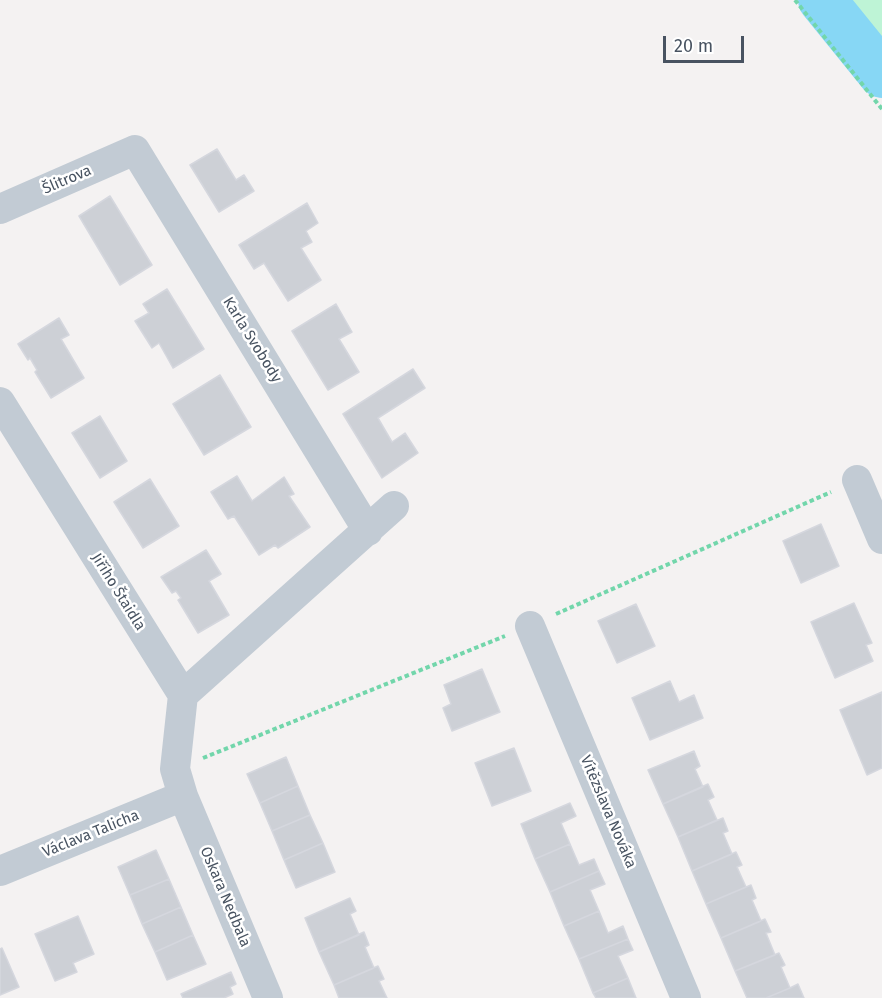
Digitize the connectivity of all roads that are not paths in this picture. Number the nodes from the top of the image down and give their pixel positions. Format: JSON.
{"nodes":[{"id":1,"x":135,"y":150,"type":"joint"},
{"id":2,"x":0,"y":209,"type":"edge"},
{"id":3,"x":0,"y":402,"type":"edge"},
{"id":4,"x":857,"y":480,"type":"dead end"},
{"id":5,"x":394,"y":506,"type":"dead end"},
{"id":6,"x":368,"y":531,"type":"junction"},
{"id":7,"x":882,"y":539,"type":"edge"},
{"id":8,"x":530,"y":626,"type":"dead end"},
{"id":9,"x":183,"y":695,"type":"junction"},
{"id":10,"x":183,"y":796,"type":"junction"},
{"id":11,"x":0,"y":871,"type":"edge"},
{"id":12,"x":268,"y":998,"type":"edge"},
{"id":13,"x":686,"y":998,"type":"edge"}],
"edges":[{"from":1,"to":2,"type":"street","name":"Šlitrova"},
{"from":1,"to":6,"type":"street","name":"Karla Svobody"},
{"from":3,"to":9,"type":"street","name":"Jiřího Štaidla"},
{"from":4,"to":7,"type":"street"},
{"from":5,"to":6,"type":"street"},
{"from":6,"to":9,"type":"street"},
{"from":8,"to":13,"type":"street","name":"Vítězslava Nováka"},
{"from":9,"to":10,"type":"street"},
{"from":10,"to":11,"type":"street","name":"Václava Talicha"},
{"from":10,"to":12,"type":"street","name":"Oskara Nedbala"}]}
